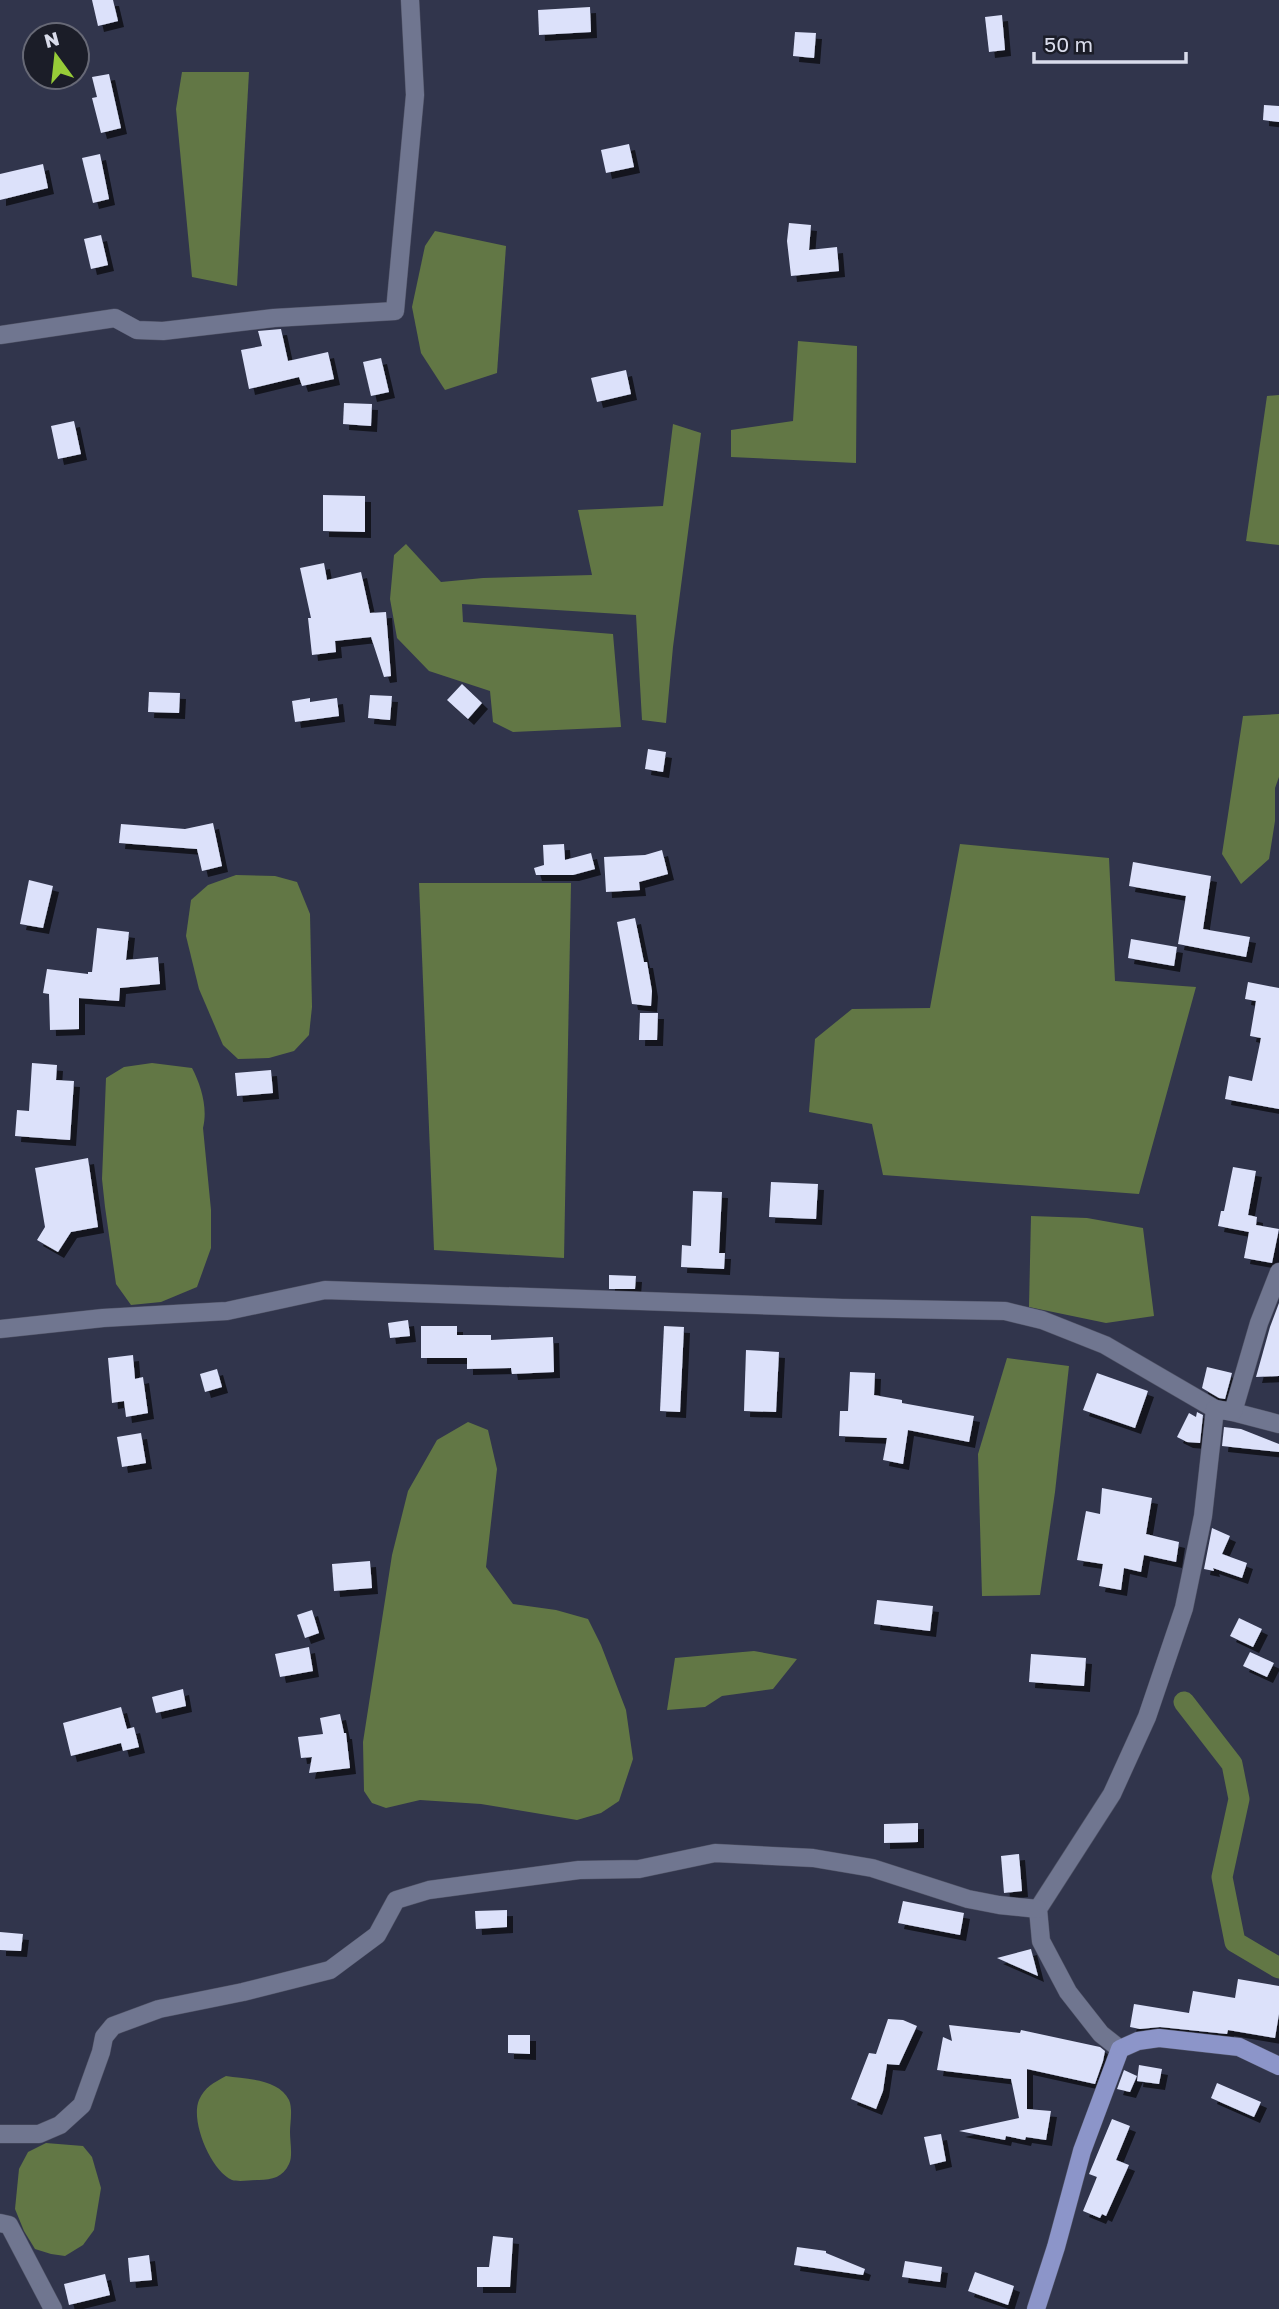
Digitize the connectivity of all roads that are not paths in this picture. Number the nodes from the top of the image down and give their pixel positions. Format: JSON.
{"nodes":[{"id":1,"x":410,"y":0,"type":"edge"},
{"id":2,"x":0,"y":335,"type":"edge"},
{"id":3,"x":1279,"y":1272,"type":"edge"},
{"id":4,"x":0,"y":1329,"type":"edge"},
{"id":5,"x":1224,"y":1411,"type":"junction"},
{"id":6,"x":1279,"y":1424,"type":"edge"},
{"id":7,"x":1038,"y":1909,"type":"junction"},
{"id":8,"x":1119,"y":2049,"type":"junction"},
{"id":9,"x":1279,"y":2066,"type":"edge"},
{"id":10,"x":0,"y":2134,"type":"edge"},
{"id":11,"x":0,"y":2223,"type":"edge"},
{"id":12,"x":54,"y":2309,"type":"edge"},
{"id":13,"x":1036,"y":2309,"type":"edge"}],
"edges":[{"from":1,"to":2,"type":"street"},
{"from":3,"to":5,"type":"street"},
{"from":4,"to":5,"type":"street"},
{"from":5,"to":6,"type":"street"},
{"from":5,"to":7,"type":"street"},
{"from":7,"to":8,"type":"street"},
{"from":7,"to":10,"type":"street"},
{"from":8,"to":9,"type":"main road"},
{"from":8,"to":13,"type":"main road"},
{"from":11,"to":12,"type":"street"}]}
